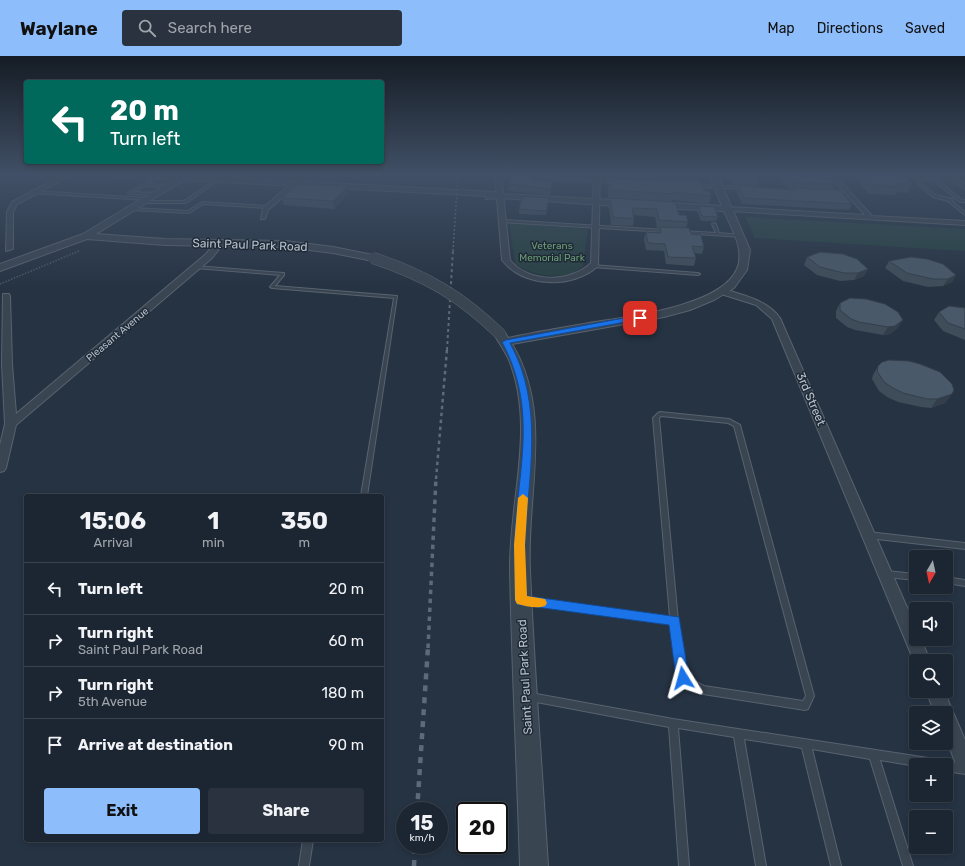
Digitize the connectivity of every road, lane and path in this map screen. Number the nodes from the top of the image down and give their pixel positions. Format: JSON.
{"nodes":[{"id":1,"x":11,"y":212,"type":"edge"},
{"id":2,"x":125,"y":212,"type":"edge"},
{"id":3,"x":263,"y":212,"type":"edge"},
{"id":4,"x":501,"y":212,"type":"edge"},
{"id":5,"x":596,"y":212,"type":"edge"},
{"id":6,"x":730,"y":212,"type":"edge"},
{"id":7,"x":778,"y":212,"type":"edge"},
{"id":8,"x":865,"y":212,"type":"edge"},
{"id":9,"x":870,"y":217,"type":"junction"},
{"id":10,"x":263,"y":218,"type":"dead end"},
{"id":11,"x":502,"y":221,"type":"junction"},
{"id":12,"x":965,"y":223,"type":"edge"},
{"id":13,"x":714,"y":224,"type":"edge"},
{"id":14,"x":595,"y":227,"type":"junction"},
{"id":15,"x":673,"y":232,"type":"edge"},
{"id":16,"x":680,"y":232,"type":"edge"},
{"id":17,"x":718,"y":235,"type":"junction"},
{"id":18,"x":85,"y":236,"type":"junction"},
{"id":19,"x":741,"y":236,"type":"junction"},
{"id":20,"x":220,"y":243,"type":"junction"},
{"id":21,"x":9,"y":249,"type":"dead end"},
{"id":22,"x":60,"y":260,"type":"dead end"},
{"id":23,"x":593,"y":266,"type":"junction"},
{"id":24,"x":196,"y":267,"type":"junction"},
{"id":25,"x":0,"y":268,"type":"edge"},
{"id":26,"x":698,"y":274,"type":"dead end"},
{"id":27,"x":0,"y":276,"type":"edge"},
{"id":28,"x":0,"y":284,"type":"edge"},
{"id":29,"x":721,"y":291,"type":"junction"},
{"id":30,"x":6,"y":296,"type":"dead end"},
{"id":31,"x":503,"y":338,"type":"junction"},
{"id":32,"x":11,"y":424,"type":"junction"},
{"id":33,"x":0,"y":468,"type":"edge"},
{"id":34,"x":364,"y":494,"type":"edge"},
{"id":35,"x":868,"y":535,"type":"junction"},
{"id":36,"x":965,"y":546,"type":"edge"},
{"id":37,"x":884,"y":574,"type":"junction"},
{"id":38,"x":909,"y":576,"type":"edge"},
{"id":39,"x":953,"y":581,"type":"edge"},
{"id":40,"x":965,"y":582,"type":"edge"},
{"id":41,"x":521,"y":600,"type":"junction"},
{"id":42,"x":674,"y":621,"type":"junction"},
{"id":43,"x":919,"y":654,"type":"edge"},
{"id":44,"x":526,"y":696,"type":"junction"},
{"id":45,"x":673,"y":723,"type":"junction"},
{"id":46,"x":738,"y":733,"type":"junction"},
{"id":47,"x":953,"y":734,"type":"edge"},
{"id":48,"x":806,"y":744,"type":"junction"},
{"id":49,"x":874,"y":755,"type":"junction"},
{"id":50,"x":909,"y":760,"type":"edge"},
{"id":51,"x":965,"y":762,"type":"edge"},
{"id":52,"x":953,"y":767,"type":"edge"},
{"id":53,"x":965,"y":769,"type":"edge"},
{"id":54,"x":308,"y":842,"type":"edge"},
{"id":55,"x":304,"y":866,"type":"edge"},
{"id":56,"x":534,"y":866,"type":"edge"},
{"id":57,"x":684,"y":866,"type":"edge"},
{"id":58,"x":761,"y":866,"type":"edge"},
{"id":59,"x":836,"y":866,"type":"edge"},
{"id":60,"x":908,"y":866,"type":"edge"}],
"edges":[{"from":1,"to":21,"type":"street"},
{"from":2,"to":18,"type":"street"},
{"from":3,"to":10,"type":"street"},
{"from":4,"to":11,"type":"street"},
{"from":5,"to":14,"type":"street"},
{"from":6,"to":19,"type":"street"},
{"from":7,"to":9,"type":"street"},
{"from":8,"to":9,"type":"street"},
{"from":9,"to":12,"type":"street"},
{"from":11,"to":14,"type":"lane"},
{"from":11,"to":23,"type":"street"},
{"from":13,"to":17,"type":"lane"},
{"from":14,"to":15,"type":"lane"},
{"from":14,"to":23,"type":"street"},
{"from":16,"to":17,"type":"lane"},
{"from":17,"to":19,"type":"lane"},
{"from":18,"to":20,"type":"street","name":"Saint Paul Park Road"},
{"from":18,"to":25,"type":"street"},
{"from":18,"to":27,"type":"street"},
{"from":19,"to":29,"type":"street"},
{"from":20,"to":24,"type":"street","name":"Pleasant Avenue"},
{"from":20,"to":31,"type":"street","name":"Saint Paul Park Road","bridge":true},
{"from":22,"to":28,"type":"path"},
{"from":23,"to":26,"type":"lane"},
{"from":24,"to":32,"type":"street","name":"Pleasant Avenue"},
{"from":24,"to":34,"type":"lane"},
{"from":29,"to":31,"type":"street"},
{"from":29,"to":35,"type":"street","name":"3rd Street"},
{"from":30,"to":32,"type":"street"},
{"from":31,"to":41,"type":"street","name":"Saint Paul Park Road"},
{"from":32,"to":33,"type":"street"},
{"from":35,"to":36,"type":"lane"},
{"from":35,"to":37,"type":"street","name":"3rd Street"},
{"from":37,"to":38,"type":"lane"},
{"from":37,"to":43,"type":"street","name":"3rd Street"},
{"from":39,"to":40,"type":"lane"},
{"from":41,"to":42,"type":"lane"},
{"from":41,"to":44,"type":"street","name":"Saint Paul Park Road"},
{"from":42,"to":42,"type":"lane"},
{"from":44,"to":45,"type":"lane"},
{"from":44,"to":56,"type":"street","name":"Saint Paul Park Road"},
{"from":45,"to":46,"type":"lane"},
{"from":45,"to":57,"type":"lane"},
{"from":46,"to":48,"type":"lane"},
{"from":46,"to":58,"type":"lane"},
{"from":47,"to":51,"type":"street"},
{"from":48,"to":49,"type":"lane"},
{"from":48,"to":59,"type":"lane"},
{"from":49,"to":50,"type":"lane"},
{"from":49,"to":60,"type":"lane"},
{"from":52,"to":53,"type":"lane"},
{"from":54,"to":55,"type":"lane"}]}
